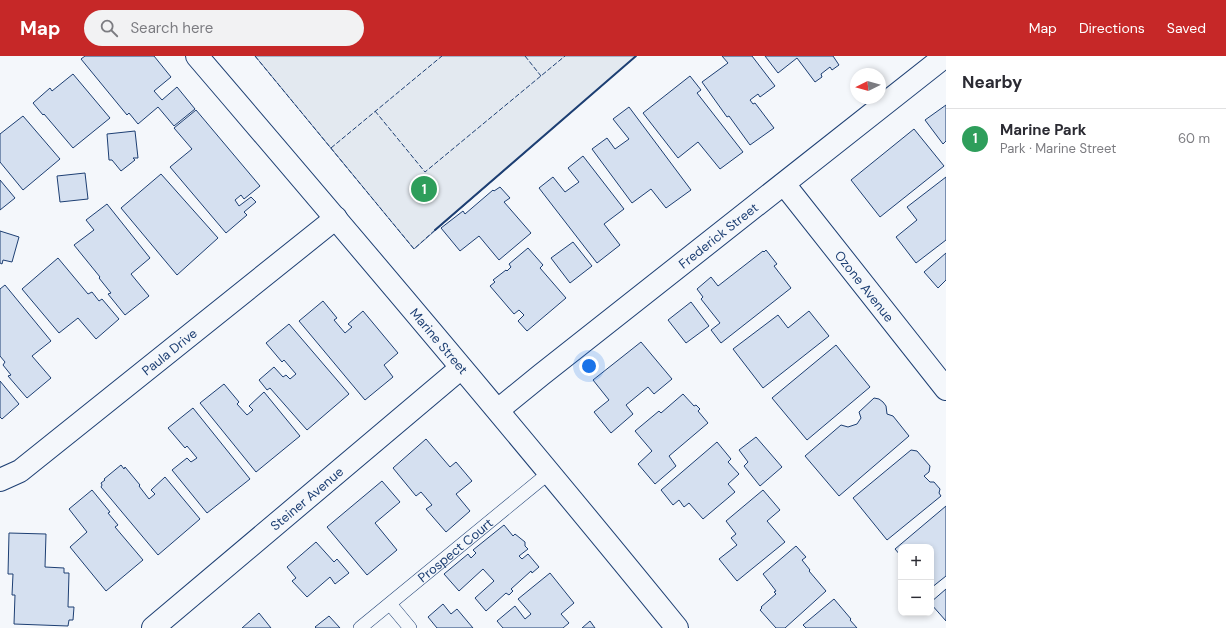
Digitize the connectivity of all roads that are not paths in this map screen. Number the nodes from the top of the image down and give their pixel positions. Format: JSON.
{"nodes":[{"id":1,"x":197,"y":56,"type":"edge"},
{"id":2,"x":940,"y":63,"type":"edge"},
{"id":3,"x":784,"y":184,"type":"junction"},
{"id":4,"x":336,"y":218,"type":"junction"},
{"id":5,"x":461,"y":368,"type":"junction"},
{"id":6,"x":946,"y":389,"type":"edge"},
{"id":7,"x":498,"y":410,"type":"junction"},
{"id":8,"x":550,"y":472,"type":"junction"},
{"id":9,"x":0,"y":480,"type":"edge"},
{"id":10,"x":390,"y":604,"type":"junction"},
{"id":11,"x":153,"y":628,"type":"edge"},
{"id":12,"x":360,"y":628,"type":"edge"},
{"id":13,"x":410,"y":628,"type":"edge"},
{"id":14,"x":677,"y":628,"type":"edge"}],
"edges":[{"from":1,"to":4,"type":"street","name":"Marine Street"},
{"from":2,"to":3,"type":"street","name":"Frederick Street"},
{"from":3,"to":6,"type":"street","name":"Ozone Avenue"},
{"from":3,"to":7,"type":"street","name":"Frederick Street"},
{"from":4,"to":5,"type":"street","name":"Marine Street"},
{"from":4,"to":9,"type":"street","name":"Paula Drive"},
{"from":5,"to":7,"type":"street","name":"Marine Street"},
{"from":5,"to":11,"type":"street","name":"Steiner Avenue"},
{"from":7,"to":8,"type":"street","name":"Marine Street"},
{"from":8,"to":10,"type":"lane","name":"Prospect Court"},
{"from":8,"to":14,"type":"street","name":"Marine Street"},
{"from":10,"to":12,"type":"lane","name":"Prospect Court"},
{"from":10,"to":13,"type":"lane"}]}
